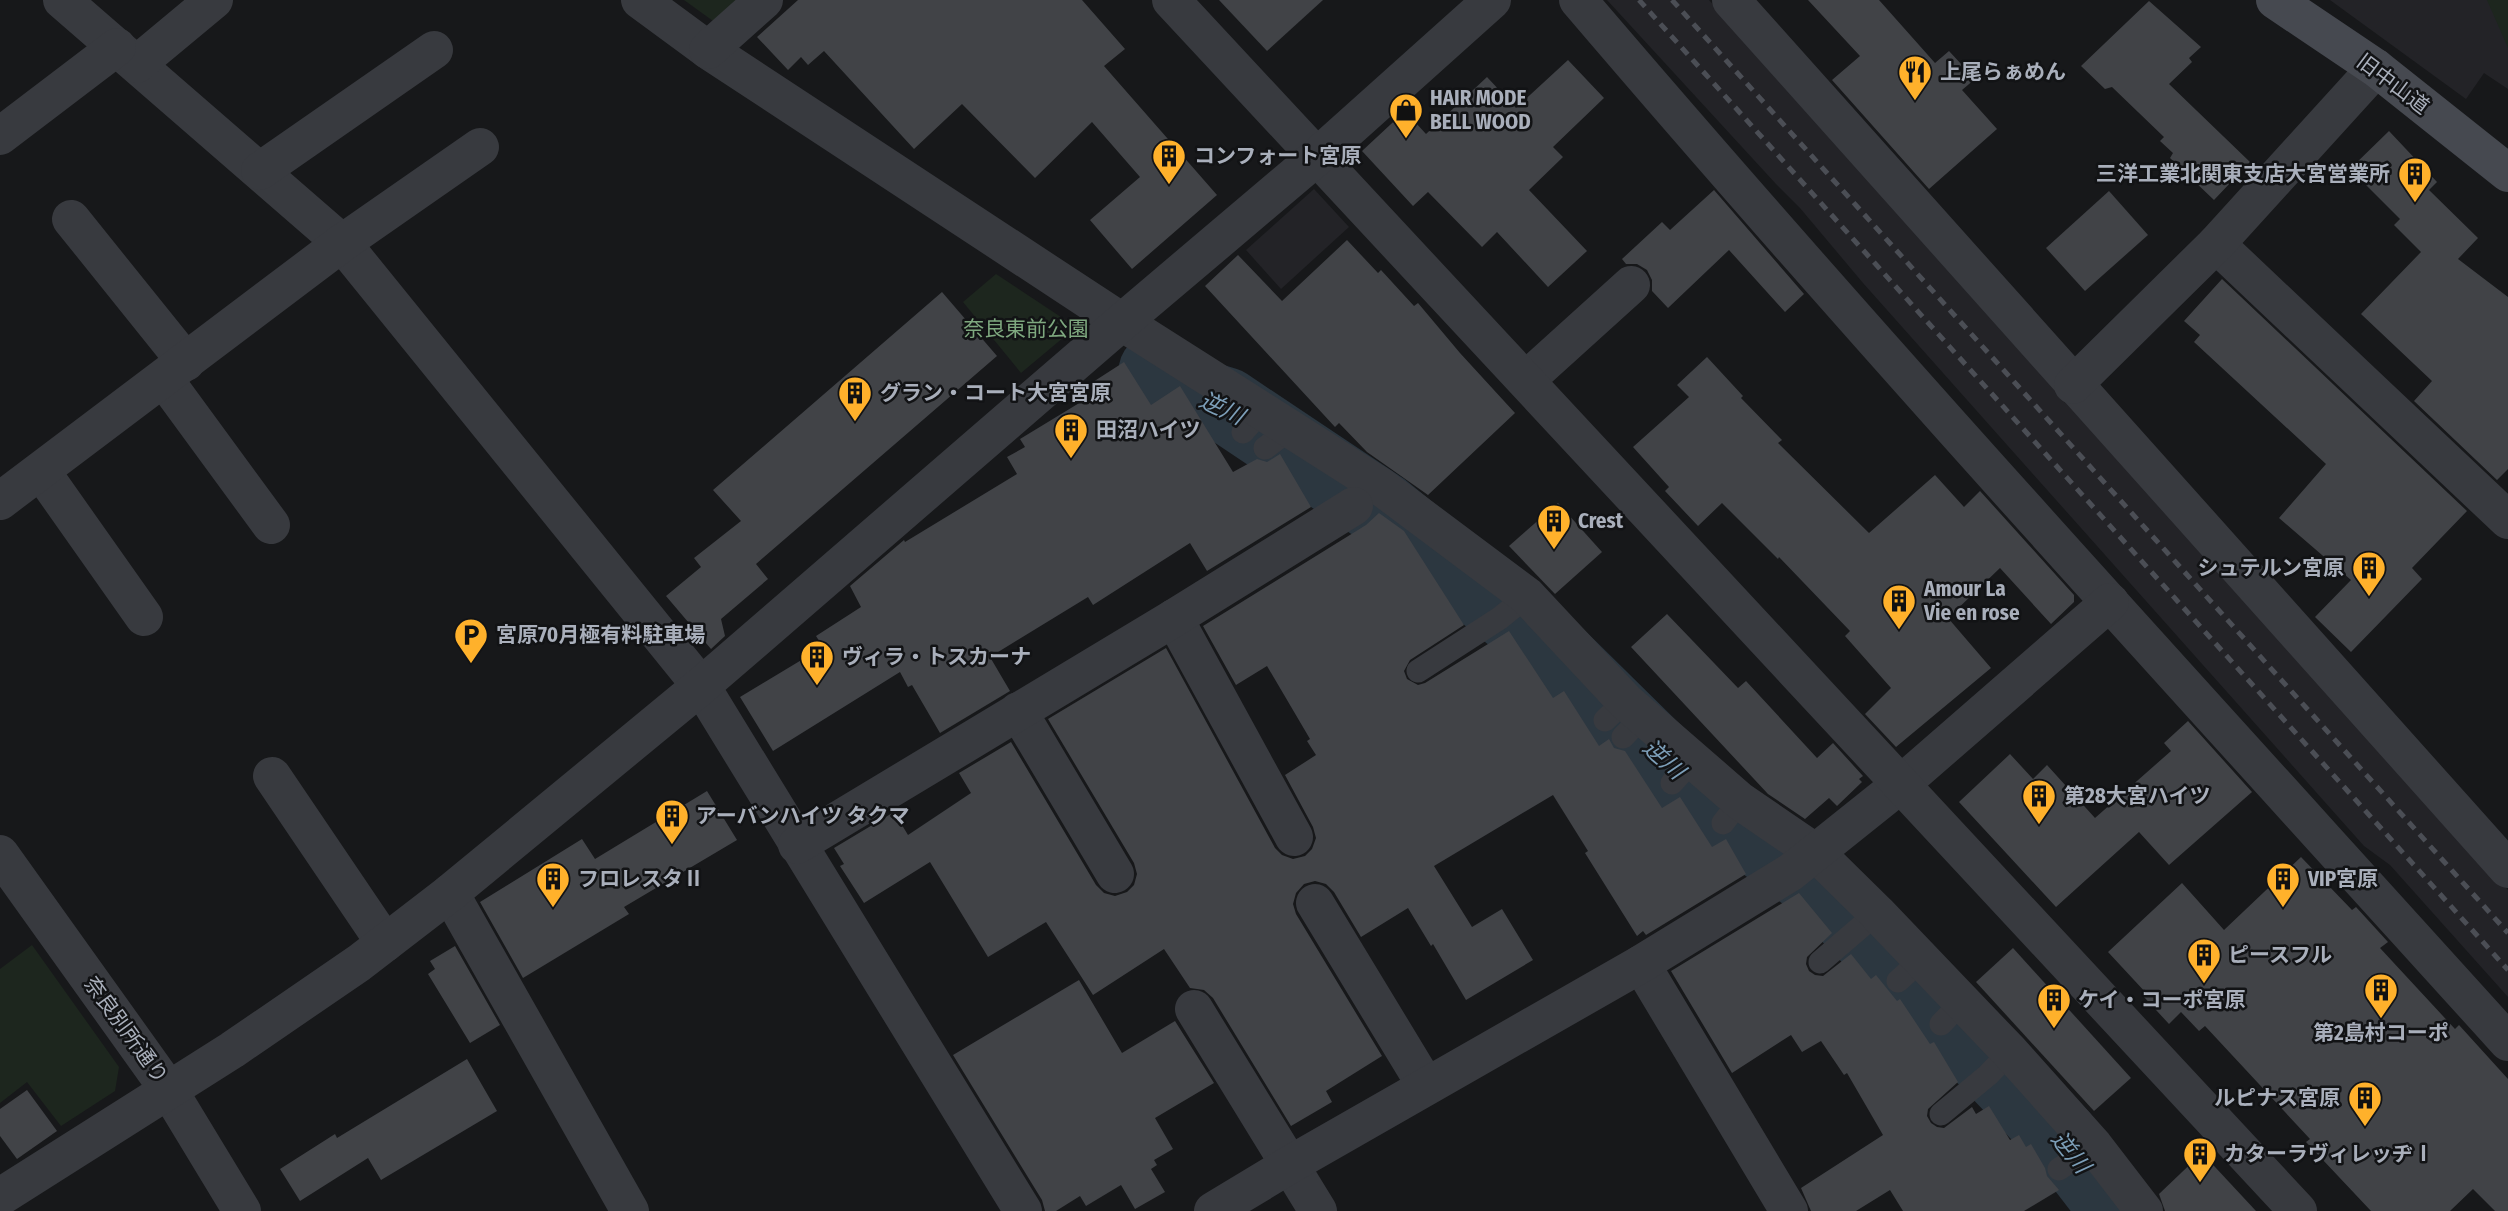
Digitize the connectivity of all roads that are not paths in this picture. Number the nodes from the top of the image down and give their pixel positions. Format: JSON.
{"nodes":[{"id":1,"x":62,"y":0,"type":"edge"},
{"id":2,"x":214,"y":0,"type":"edge"},
{"id":3,"x":640,"y":0,"type":"edge"},
{"id":4,"x":764,"y":0,"type":"edge"},
{"id":5,"x":1171,"y":0,"type":"edge"},
{"id":6,"x":1492,"y":0,"type":"edge"},
{"id":7,"x":1578,"y":0,"type":"edge"},
{"id":8,"x":1731,"y":0,"type":"edge"},
{"id":9,"x":2274,"y":0,"type":"edge"},
{"id":10,"x":434,"y":50,"type":"dead end"},
{"id":11,"x":708,"y":50,"type":"junction"},
{"id":12,"x":127,"y":56,"type":"junction"},
{"id":13,"x":2376,"y":68,"type":"junction"},
{"id":14,"x":0,"y":136,"type":"edge"},
{"id":15,"x":480,"y":147,"type":"dead end"},
{"id":16,"x":1318,"y":156,"type":"junction"},
{"id":17,"x":260,"y":171,"type":"junction"},
{"id":18,"x":2508,"y":173,"type":"edge"},
{"id":19,"x":71,"y":219,"type":"dead end"},
{"id":20,"x":342,"y":243,"type":"junction"},
{"id":21,"x":2216,"y":244,"type":"junction"},
{"id":22,"x":1631,"y":285,"type":"dead end"},
{"id":23,"x":1122,"y":322,"type":"junction"},
{"id":24,"x":175,"y":371,"type":"junction"},
{"id":25,"x":1526,"y":380,"type":"junction"},
{"id":26,"x":2073,"y":385,"type":"junction"},
{"id":27,"x":41,"y":471,"type":"junction"},
{"id":28,"x":0,"y":501,"type":"edge"},
{"id":29,"x":1354,"y":506,"type":"dead end"},
{"id":30,"x":2508,"y":520,"type":"edge"},
{"id":31,"x":271,"y":525,"type":"dead end"},
{"id":32,"x":2110,"y":602,"type":"junction"},
{"id":33,"x":1514,"y":607,"type":"junction"},
{"id":34,"x":144,"y":617,"type":"dead end"},
{"id":35,"x":1174,"y":618,"type":"junction"},
{"id":36,"x":1418,"y":671,"type":"dead end"},
{"id":37,"x":701,"y":686,"type":"junction"},
{"id":38,"x":1018,"y":711,"type":"junction"},
{"id":39,"x":272,"y":776,"type":"dead end"},
{"id":40,"x":1901,"y":785,"type":"junction"},
{"id":41,"x":1294,"y":836,"type":"dead end"},
{"id":42,"x":797,"y":845,"type":"junction"},
{"id":43,"x":0,"y":854,"type":"edge"},
{"id":44,"x":1804,"y":863,"type":"junction"},
{"id":45,"x":2508,"y":869,"type":"edge"},
{"id":46,"x":1115,"y":874,"type":"dead end"},
{"id":47,"x":450,"y":893,"type":"junction"},
{"id":48,"x":1315,"y":903,"type":"dead end"},
{"id":49,"x":1866,"y":923,"type":"junction"},
{"id":50,"x":385,"y":943,"type":"junction"},
{"id":51,"x":1820,"y":962,"type":"dead end"},
{"id":52,"x":1641,"y":964,"type":"junction"},
{"id":53,"x":1194,"y":1009,"type":"dead end"},
{"id":54,"x":2508,"y":1042,"type":"edge"},
{"id":55,"x":2000,"y":1063,"type":"junction"},
{"id":56,"x":1426,"y":1086,"type":"junction"},
{"id":57,"x":168,"y":1089,"type":"junction"},
{"id":58,"x":1941,"y":1114,"type":"dead end"},
{"id":59,"x":1291,"y":1164,"type":"junction"},
{"id":60,"x":0,"y":1197,"type":"edge"},
{"id":61,"x":242,"y":1211,"type":"edge"},
{"id":62,"x":630,"y":1211,"type":"edge"},
{"id":63,"x":1023,"y":1211,"type":"edge"},
{"id":64,"x":1213,"y":1211,"type":"edge"},
{"id":65,"x":1318,"y":1211,"type":"edge"},
{"id":66,"x":1789,"y":1211,"type":"edge"},
{"id":67,"x":2144,"y":1211,"type":"edge"},
{"id":68,"x":2298,"y":1211,"type":"edge"}],
"edges":[{"from":1,"to":12,"type":"street"},
{"from":2,"to":12,"type":"street"},
{"from":3,"to":11,"type":"street"},
{"from":4,"to":11,"type":"street"},
{"from":5,"to":16,"type":"street"},
{"from":6,"to":16,"type":"street"},
{"from":7,"to":32,"type":"street"},
{"from":8,"to":26,"type":"street"},
{"from":9,"to":13,"type":"main road","name":"旧中山道"},
{"from":10,"to":17,"type":"street"},
{"from":11,"to":23,"type":"street"},
{"from":12,"to":14,"type":"street"},
{"from":12,"to":17,"type":"street"},
{"from":13,"to":18,"type":"main road","name":"旧中山道"},
{"from":13,"to":21,"type":"street"},
{"from":15,"to":20,"type":"street"},
{"from":16,"to":23,"type":"street"},
{"from":16,"to":25,"type":"street"},
{"from":17,"to":20,"type":"street"},
{"from":19,"to":24,"type":"street"},
{"from":20,"to":24,"type":"street"},
{"from":20,"to":37,"type":"street"},
{"from":21,"to":26,"type":"street"},
{"from":21,"to":30,"type":"street"},
{"from":22,"to":25,"type":"street"},
{"from":23,"to":33,"type":"street"},
{"from":23,"to":37,"type":"street"},
{"from":24,"to":27,"type":"street"},
{"from":24,"to":31,"type":"street"},
{"from":25,"to":40,"type":"street"},
{"from":26,"to":45,"type":"street"},
{"from":27,"to":28,"type":"street"},
{"from":27,"to":34,"type":"street"},
{"from":29,"to":35,"type":"street"},
{"from":32,"to":40,"type":"street"},
{"from":32,"to":54,"type":"street"},
{"from":33,"to":36,"type":"lane"},
{"from":33,"to":44,"type":"street"},
{"from":35,"to":38,"type":"street"},
{"from":35,"to":41,"type":"street"},
{"from":37,"to":42,"type":"street"},
{"from":37,"to":47,"type":"street"},
{"from":38,"to":42,"type":"street"},
{"from":38,"to":46,"type":"street"},
{"from":39,"to":50,"type":"street"},
{"from":40,"to":44,"type":"street"},
{"from":40,"to":68,"type":"street"},
{"from":42,"to":63,"type":"street"},
{"from":43,"to":57,"type":"street","name":"奈良別所通り"},
{"from":44,"to":49,"type":"street"},
{"from":44,"to":52,"type":"street"},
{"from":47,"to":50,"type":"street"},
{"from":47,"to":62,"type":"street"},
{"from":48,"to":56,"type":"street"},
{"from":49,"to":51,"type":"lane"},
{"from":49,"to":55,"type":"street"},
{"from":50,"to":57,"type":"street"},
{"from":52,"to":56,"type":"street"},
{"from":52,"to":66,"type":"street"},
{"from":53,"to":59,"type":"street"},
{"from":55,"to":58,"type":"lane"},
{"from":55,"to":67,"type":"street"},
{"from":56,"to":59,"type":"street"},
{"from":57,"to":60,"type":"street"},
{"from":57,"to":61,"type":"street","name":"奈良別所通り"},
{"from":59,"to":64,"type":"street"},
{"from":59,"to":65,"type":"street"}]}
